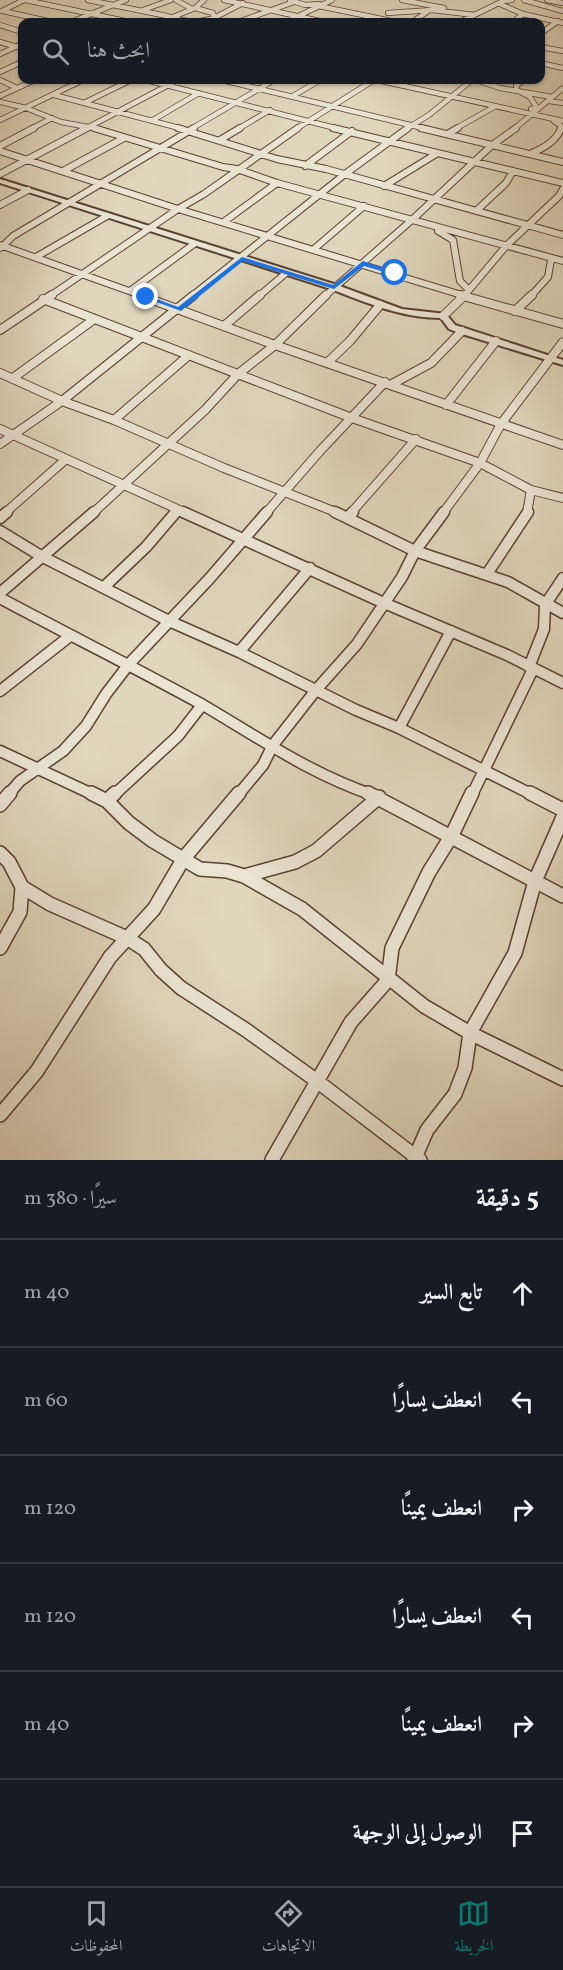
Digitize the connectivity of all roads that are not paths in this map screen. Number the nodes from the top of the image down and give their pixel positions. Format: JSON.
{"nodes":[{"id":1,"x":24,"y":0,"type":"edge"},
{"id":2,"x":88,"y":0,"type":"edge"},
{"id":3,"x":126,"y":0,"type":"edge"},
{"id":4,"x":171,"y":0,"type":"edge"},
{"id":5,"x":176,"y":0,"type":"edge"},
{"id":6,"x":204,"y":0,"type":"edge"},
{"id":7,"x":224,"y":0,"type":"edge"},
{"id":8,"x":248,"y":0,"type":"edge"},
{"id":9,"x":332,"y":0,"type":"edge"},
{"id":10,"x":407,"y":0,"type":"edge"},
{"id":11,"x":512,"y":0,"type":"edge"},
{"id":12,"x":524,"y":0,"type":"edge"},
{"id":13,"x":547,"y":0,"type":"edge"},
{"id":14,"x":292,"y":1,"type":"edge"},
{"id":15,"x":448,"y":1,"type":"edge"},
{"id":16,"x":502,"y":1,"type":"edge"},
{"id":17,"x":324,"y":3,"type":"junction"},
{"id":18,"x":563,"y":3,"type":"edge"},
{"id":19,"x":242,"y":4,"type":"junction"},
{"id":20,"x":114,"y":5,"type":"junction"},
{"id":21,"x":319,"y":6,"type":"junction"},
{"id":22,"x":440,"y":6,"type":"junction"},
{"id":23,"x":193,"y":8,"type":"junction"},
{"id":24,"x":266,"y":10,"type":"junction"},
{"id":25,"x":2,"y":11,"type":"edge"},
{"id":26,"x":140,"y":11,"type":"junction"},
{"id":27,"x":429,"y":11,"type":"junction"},
{"id":28,"x":563,"y":11,"type":"edge"},
{"id":29,"x":458,"y":12,"type":"junction"},
{"id":30,"x":148,"y":13,"type":"junction"},
{"id":31,"x":388,"y":13,"type":"junction"},
{"id":32,"x":523,"y":14,"type":"junction"},
{"id":33,"x":90,"y":15,"type":"junction"},
{"id":34,"x":475,"y":15,"type":"junction"},
{"id":35,"x":299,"y":16,"type":"junction"},
{"id":36,"x":34,"y":18,"type":"edge"},
{"id":37,"x":82,"y":18,"type":"edge"},
{"id":38,"x":99,"y":18,"type":"edge"},
{"id":39,"x":161,"y":18,"type":"edge"},
{"id":40,"x":168,"y":18,"type":"edge"},
{"id":41,"x":179,"y":18,"type":"edge"},
{"id":42,"x":213,"y":18,"type":"edge"},
{"id":43,"x":215,"y":18,"type":"edge"},
{"id":44,"x":247,"y":18,"type":"edge"},
{"id":45,"x":295,"y":18,"type":"edge"},
{"id":46,"x":307,"y":18,"type":"edge"},
{"id":47,"x":376,"y":18,"type":"edge"},
{"id":48,"x":382,"y":18,"type":"edge"},
{"id":49,"x":418,"y":18,"type":"edge"},
{"id":50,"x":469,"y":18,"type":"edge"},
{"id":51,"x":518,"y":18,"type":"edge"},
{"id":52,"x":540,"y":18,"type":"edge"},
{"id":53,"x":563,"y":18,"type":"edge"},
{"id":54,"x":545,"y":19,"type":"edge"},
{"id":55,"x":557,"y":22,"type":"junction"},
{"id":56,"x":563,"y":23,"type":"edge"},
{"id":57,"x":0,"y":25,"type":"edge"},
{"id":58,"x":545,"y":30,"type":"edge"},
{"id":59,"x":18,"y":31,"type":"edge"},
{"id":60,"x":0,"y":42,"type":"edge"},
{"id":61,"x":18,"y":45,"type":"edge"},
{"id":62,"x":18,"y":47,"type":"edge"},
{"id":63,"x":545,"y":48,"type":"edge"},
{"id":64,"x":562,"y":50,"type":"edge"},
{"id":65,"x":0,"y":54,"type":"edge"},
{"id":66,"x":18,"y":64,"type":"edge"},
{"id":67,"x":545,"y":64,"type":"edge"},
{"id":68,"x":563,"y":68,"type":"edge"},
{"id":69,"x":0,"y":72,"type":"edge"},
{"id":70,"x":0,"y":80,"type":"edge"},
{"id":71,"x":26,"y":84,"type":"edge"},
{"id":72,"x":75,"y":84,"type":"edge"},
{"id":73,"x":123,"y":84,"type":"edge"},
{"id":74,"x":165,"y":84,"type":"edge"},
{"id":75,"x":242,"y":84,"type":"edge"},
{"id":76,"x":266,"y":84,"type":"edge"},
{"id":77,"x":313,"y":84,"type":"edge"},
{"id":78,"x":369,"y":84,"type":"edge"},
{"id":79,"x":394,"y":84,"type":"edge"},
{"id":80,"x":469,"y":84,"type":"edge"},
{"id":81,"x":484,"y":84,"type":"edge"},
{"id":82,"x":519,"y":84,"type":"edge"},
{"id":83,"x":170,"y":85,"type":"junction"},
{"id":84,"x":17,"y":88,"type":"junction"},
{"id":85,"x":259,"y":88,"type":"junction"},
{"id":86,"x":563,"y":88,"type":"edge"},
{"id":87,"x":199,"y":93,"type":"junction"},
{"id":88,"x":523,"y":93,"type":"junction"},
{"id":89,"x":54,"y":95,"type":"junction"},
{"id":90,"x":0,"y":96,"type":"edge"},
{"id":91,"x":293,"y":96,"type":"junction"},
{"id":92,"x":452,"y":97,"type":"junction"},
{"id":93,"x":551,"y":99,"type":"junction"},
{"id":94,"x":0,"y":102,"type":"edge"},
{"id":95,"x":235,"y":102,"type":"junction"},
{"id":96,"x":84,"y":103,"type":"junction"},
{"id":97,"x":563,"y":104,"type":"edge"},
{"id":98,"x":332,"y":106,"type":"junction"},
{"id":99,"x":494,"y":107,"type":"junction"},
{"id":100,"x":26,"y":108,"type":"junction"},
{"id":101,"x":270,"y":110,"type":"junction"},
{"id":102,"x":534,"y":111,"type":"junction"},
{"id":103,"x":118,"y":112,"type":"junction"},
{"id":104,"x":52,"y":118,"type":"junction"},
{"id":105,"x":0,"y":120,"type":"edge"},
{"id":106,"x":153,"y":120,"type":"junction"},
{"id":107,"x":309,"y":120,"type":"junction"},
{"id":108,"x":563,"y":121,"type":"edge"},
{"id":109,"x":412,"y":125,"type":"junction"},
{"id":110,"x":91,"y":127,"type":"junction"},
{"id":111,"x":352,"y":131,"type":"junction"},
{"id":112,"x":185,"y":132,"type":"junction"},
{"id":113,"x":449,"y":134,"type":"junction"},
{"id":114,"x":124,"y":138,"type":"junction"},
{"id":115,"x":220,"y":140,"type":"junction"},
{"id":116,"x":389,"y":140,"type":"junction"},
{"id":117,"x":0,"y":146,"type":"edge"},
{"id":118,"x":491,"y":146,"type":"junction"},
{"id":119,"x":160,"y":148,"type":"junction"},
{"id":120,"x":0,"y":151,"type":"edge"},
{"id":121,"x":436,"y":153,"type":"junction"},
{"id":122,"x":532,"y":153,"type":"junction"},
{"id":123,"x":263,"y":154,"type":"junction"},
{"id":124,"x":26,"y":160,"type":"junction"},
{"id":125,"x":475,"y":162,"type":"junction"},
{"id":126,"x":563,"y":162,"type":"edge"},
{"id":127,"x":305,"y":166,"type":"junction"},
{"id":128,"x":237,"y":168,"type":"junction"},
{"id":129,"x":63,"y":171,"type":"junction"},
{"id":130,"x":513,"y":171,"type":"junction"},
{"id":131,"x":0,"y":174,"type":"edge"},
{"id":132,"x":345,"y":174,"type":"junction"},
{"id":133,"x":0,"y":181,"type":"edge"},
{"id":134,"x":101,"y":183,"type":"junction"},
{"id":135,"x":277,"y":183,"type":"junction"},
{"id":136,"x":563,"y":183,"type":"edge"},
{"id":137,"x":384,"y":186,"type":"junction"},
{"id":138,"x":563,"y":189,"type":"edge"},
{"id":139,"x":28,"y":190,"type":"junction"},
{"id":140,"x":321,"y":194,"type":"junction"},
{"id":141,"x":432,"y":200,"type":"junction"},
{"id":142,"x":68,"y":203,"type":"junction"},
{"id":143,"x":0,"y":205,"type":"edge"},
{"id":144,"x":364,"y":206,"type":"junction"},
{"id":145,"x":178,"y":209,"type":"junction"},
{"id":146,"x":476,"y":211,"type":"junction"},
{"id":147,"x":107,"y":216,"type":"junction"},
{"id":148,"x":413,"y":219,"type":"junction"},
{"id":149,"x":225,"y":221,"type":"junction"},
{"id":150,"x":527,"y":225,"type":"junction"},
{"id":151,"x":150,"y":230,"type":"junction"},
{"id":152,"x":563,"y":235,"type":"edge"},
{"id":153,"x":269,"y":236,"type":"junction"},
{"id":154,"x":194,"y":244,"type":"junction"},
{"id":155,"x":506,"y":246,"type":"junction"},
{"id":156,"x":1,"y":247,"type":"edge"},
{"id":157,"x":314,"y":249,"type":"junction"},
{"id":158,"x":36,"y":257,"type":"junction"},
{"id":159,"x":242,"y":259,"type":"junction"},
{"id":160,"x":550,"y":260,"type":"junction"},
{"id":161,"x":563,"y":261,"type":"edge"},
{"id":162,"x":363,"y":263,"type":"junction"},
{"id":163,"x":81,"y":273,"type":"junction"},
{"id":164,"x":286,"y":273,"type":"junction"},
{"id":165,"x":334,"y":287,"type":"junction"},
{"id":166,"x":469,"y":290,"type":"junction"},
{"id":167,"x":130,"y":291,"type":"junction"},
{"id":168,"x":464,"y":296,"type":"junction"},
{"id":169,"x":43,"y":299,"type":"junction"},
{"id":170,"x":380,"y":305,"type":"junction"},
{"id":171,"x":179,"y":309,"type":"junction"},
{"id":172,"x":516,"y":311,"type":"junction"},
{"id":173,"x":443,"y":316,"type":"junction"},
{"id":174,"x":93,"y":320,"type":"junction"},
{"id":175,"x":563,"y":324,"type":"edge"},
{"id":176,"x":224,"y":326,"type":"junction"},
{"id":177,"x":0,"y":330,"type":"edge"},
{"id":178,"x":462,"y":331,"type":"junction"},
{"id":179,"x":141,"y":336,"type":"junction"},
{"id":180,"x":496,"y":341,"type":"junction"},
{"id":181,"x":563,"y":342,"type":"edge"},
{"id":182,"x":276,"y":345,"type":"junction"},
{"id":183,"x":189,"y":355,"type":"junction"},
{"id":184,"x":550,"y":358,"type":"junction"},
{"id":185,"x":328,"y":362,"type":"junction"},
{"id":186,"x":563,"y":363,"type":"edge"},
{"id":187,"x":0,"y":373,"type":"edge"},
{"id":188,"x":237,"y":374,"type":"junction"},
{"id":189,"x":13,"y":378,"type":"junction"},
{"id":190,"x":389,"y":383,"type":"junction"},
{"id":191,"x":62,"y":401,"type":"junction"},
{"id":192,"x":446,"y":405,"type":"junction"},
{"id":193,"x":352,"y":418,"type":"junction"},
{"id":194,"x":114,"y":420,"type":"junction"},
{"id":195,"x":501,"y":424,"type":"junction"},
{"id":196,"x":0,"y":429,"type":"edge"},
{"id":197,"x":12,"y":434,"type":"junction"},
{"id":198,"x":416,"y":439,"type":"junction"},
{"id":199,"x":0,"y":444,"type":"edge"},
{"id":200,"x":168,"y":444,"type":"junction"},
{"id":201,"x":563,"y":445,"type":"edge"},
{"id":202,"x":65,"y":460,"type":"junction"},
{"id":203,"x":480,"y":463,"type":"junction"},
{"id":204,"x":123,"y":483,"type":"junction"},
{"id":205,"x":531,"y":490,"type":"junction"},
{"id":206,"x":285,"y":492,"type":"junction"},
{"id":207,"x":563,"y":498,"type":"edge"},
{"id":208,"x":177,"y":511,"type":"junction"},
{"id":209,"x":348,"y":516,"type":"junction"},
{"id":210,"x":0,"y":518,"type":"edge"},
{"id":211,"x":0,"y":531,"type":"edge"},
{"id":212,"x":243,"y":539,"type":"junction"},
{"id":213,"x":414,"y":551,"type":"junction"},
{"id":214,"x":41,"y":556,"type":"junction"},
{"id":215,"x":310,"y":568,"type":"junction"},
{"id":216,"x":487,"y":574,"type":"junction"},
{"id":217,"x":563,"y":578,"type":"edge"},
{"id":218,"x":104,"y":587,"type":"junction"},
{"id":219,"x":0,"y":593,"type":"edge"},
{"id":220,"x":0,"y":598,"type":"edge"},
{"id":221,"x":384,"y":603,"type":"junction"},
{"id":222,"x":545,"y":604,"type":"junction"},
{"id":223,"x":563,"y":613,"type":"edge"},
{"id":224,"x":169,"y":621,"type":"junction"},
{"id":225,"x":451,"y":631,"type":"junction"},
{"id":226,"x":70,"y":636,"type":"junction"},
{"id":227,"x":239,"y":652,"type":"junction"},
{"id":228,"x":129,"y":664,"type":"junction"},
{"id":229,"x":531,"y":668,"type":"junction"},
{"id":230,"x":563,"y":683,"type":"edge"},
{"id":231,"x":316,"y":690,"type":"junction"},
{"id":232,"x":0,"y":691,"type":"edge"},
{"id":233,"x":202,"y":705,"type":"junction"},
{"id":234,"x":399,"y":728,"type":"junction"},
{"id":235,"x":273,"y":745,"type":"junction"},
{"id":236,"x":0,"y":751,"type":"edge"},
{"id":237,"x":40,"y":768,"type":"junction"},
{"id":238,"x":484,"y":772,"type":"junction"},
{"id":239,"x":379,"y":797,"type":"junction"},
{"id":240,"x":107,"y":801,"type":"junction"},
{"id":241,"x":0,"y":805,"type":"edge"},
{"id":242,"x":563,"y":810,"type":"edge"},
{"id":243,"x":563,"y":817,"type":"edge"},
{"id":244,"x":452,"y":835,"type":"junction"},
{"id":245,"x":0,"y":853,"type":"edge"},
{"id":246,"x":184,"y":858,"type":"junction"},
{"id":247,"x":244,"y":876,"type":"junction"},
{"id":248,"x":535,"y":881,"type":"junction"},
{"id":249,"x":22,"y":887,"type":"junction"},
{"id":250,"x":563,"y":896,"type":"edge"},
{"id":251,"x":127,"y":938,"type":"junction"},
{"id":252,"x":0,"y":948,"type":"edge"},
{"id":253,"x":388,"y":980,"type":"junction"},
{"id":254,"x":470,"y":1033,"type":"junction"},
{"id":255,"x":563,"y":1078,"type":"edge"},
{"id":256,"x":317,"y":1081,"type":"junction"},
{"id":257,"x":0,"y":1115,"type":"edge"},
{"id":258,"x":416,"y":1159,"type":"edge"},
{"id":259,"x":272,"y":1160,"type":"edge"}],
"edges":[{"from":1,"to":25,"type":"street"},
{"from":1,"to":33,"type":"street"},
{"from":2,"to":20,"type":"street"},
{"from":3,"to":20,"type":"street"},
{"from":4,"to":26,"type":"street"},
{"from":5,"to":23,"type":"street"},
{"from":6,"to":23,"type":"street"},
{"from":7,"to":19,"type":"street"},
{"from":8,"to":19,"type":"street"},
{"from":9,"to":17,"type":"street"},
{"from":10,"to":22,"type":"street"},
{"from":10,"to":31,"type":"street"},
{"from":11,"to":16,"type":"street"},
{"from":12,"to":28,"type":"street"},
{"from":13,"to":18,"type":"street"},
{"from":14,"to":17,"type":"street"},
{"from":14,"to":24,"type":"street"},
{"from":15,"to":22,"type":"street"},
{"from":16,"to":32,"type":"street"},
{"from":16,"to":34,"type":"street"},
{"from":17,"to":21,"type":"street"},
{"from":19,"to":24,"type":"street"},
{"from":19,"to":43,"type":"street"},
{"from":20,"to":26,"type":"street"},
{"from":20,"to":33,"type":"street"},
{"from":21,"to":35,"type":"street"},
{"from":21,"to":47,"type":"street"},
{"from":22,"to":29,"type":"street"},
{"from":23,"to":41,"type":"street"},
{"from":23,"to":42,"type":"street"},
{"from":24,"to":35,"type":"street"},
{"from":24,"to":44,"type":"street"},
{"from":25,"to":36,"type":"street"},
{"from":26,"to":30,"type":"street"},
{"from":27,"to":29,"type":"street"},
{"from":27,"to":31,"type":"street"},
{"from":27,"to":49,"type":"street"},
{"from":29,"to":34,"type":"street"},
{"from":30,"to":39,"type":"street"},
{"from":30,"to":40,"type":"street"},
{"from":31,"to":48,"type":"street"},
{"from":32,"to":51,"type":"street"},
{"from":32,"to":52,"type":"street"},
{"from":33,"to":37,"type":"street"},
{"from":33,"to":38,"type":"street"},
{"from":34,"to":50,"type":"street"},
{"from":35,"to":45,"type":"street"},
{"from":35,"to":46,"type":"street"},
{"from":53,"to":55,"type":"street"},
{"from":54,"to":55,"type":"street"},
{"from":55,"to":56,"type":"street"},
{"from":55,"to":58,"type":"street"},
{"from":57,"to":59,"type":"street"},
{"from":60,"to":61,"type":"street"},
{"from":62,"to":65,"type":"street"},
{"from":63,"to":64,"type":"street"},
{"from":66,"to":69,"type":"street"},
{"from":67,"to":68,"type":"street"},
{"from":70,"to":84,"type":"street"},
{"from":71,"to":84,"type":"street"},
{"from":72,"to":89,"type":"street"},
{"from":73,"to":96,"type":"street"},
{"from":74,"to":83,"type":"street"},
{"from":75,"to":85,"type":"street"},
{"from":76,"to":85,"type":"street"},
{"from":77,"to":91,"type":"street"},
{"from":78,"to":98,"type":"street"},
{"from":79,"to":92,"type":"street"},
{"from":80,"to":92,"type":"street"},
{"from":81,"to":88,"type":"street"},
{"from":82,"to":88,"type":"street"},
{"from":83,"to":87,"type":"street"},
{"from":83,"to":103,"type":"street"},
{"from":84,"to":90,"type":"street"},
{"from":85,"to":91,"type":"street"},
{"from":85,"to":95,"type":"street"},
{"from":86,"to":93,"type":"street"},
{"from":87,"to":95,"type":"street"},
{"from":87,"to":106,"type":"street"},
{"from":88,"to":93,"type":"street"},
{"from":88,"to":102,"type":"street"},
{"from":89,"to":96,"type":"street"},
{"from":89,"to":100,"type":"street"},
{"from":91,"to":98,"type":"street"},
{"from":92,"to":99,"type":"street"},
{"from":92,"to":109,"type":"street"},
{"from":93,"to":97,"type":"street"},
{"from":93,"to":102,"type":"street"},
{"from":94,"to":100,"type":"street"},
{"from":95,"to":101,"type":"street"},
{"from":95,"to":112,"type":"street"},
{"from":96,"to":103,"type":"street"},
{"from":98,"to":107,"type":"street"},
{"from":98,"to":109,"type":"street"},
{"from":99,"to":102,"type":"street"},
{"from":99,"to":113,"type":"street"},
{"from":100,"to":104,"type":"street"},
{"from":100,"to":105,"type":"street"},
{"from":101,"to":107,"type":"street"},
{"from":101,"to":115,"type":"street"},
{"from":102,"to":108,"type":"street"},
{"from":102,"to":118,"type":"street"},
{"from":102,"to":122,"type":"street"},
{"from":103,"to":106,"type":"street"},
{"from":103,"to":110,"type":"street"},
{"from":104,"to":110,"type":"street"},
{"from":104,"to":117,"type":"street"},
{"from":106,"to":112,"type":"street"},
{"from":107,"to":111,"type":"street"},
{"from":107,"to":123,"type":"street"},
{"from":109,"to":113,"type":"street"},
{"from":109,"to":116,"type":"street"},
{"from":110,"to":114,"type":"street"},
{"from":110,"to":124,"type":"street"},
{"from":111,"to":116,"type":"street"},
{"from":111,"to":127,"type":"street"},
{"from":112,"to":115,"type":"street"},
{"from":112,"to":119,"type":"street"},
{"from":113,"to":118,"type":"street"},
{"from":114,"to":119,"type":"street"},
{"from":114,"to":129,"type":"street"},
{"from":115,"to":123,"type":"street"},
{"from":116,"to":121,"type":"street"},
{"from":116,"to":132,"type":"street"},
{"from":118,"to":122,"type":"street"},
{"from":118,"to":125,"type":"street"},
{"from":119,"to":128,"type":"street"},
{"from":119,"to":134,"type":"street"},
{"from":120,"to":124,"type":"street"},
{"from":121,"to":125,"type":"street"},
{"from":121,"to":137,"type":"street"},
{"from":122,"to":126,"type":"street"},
{"from":123,"to":127,"type":"street"},
{"from":123,"to":128,"type":"street"},
{"from":124,"to":129,"type":"street"},
{"from":124,"to":131,"type":"street"},
{"from":125,"to":130,"type":"street"},
{"from":125,"to":141,"type":"street"},
{"from":127,"to":132,"type":"street"},
{"from":128,"to":135,"type":"street"},
{"from":128,"to":145,"type":"street"},
{"from":129,"to":134,"type":"street"},
{"from":130,"to":136,"type":"street"},
{"from":130,"to":146,"type":"street"},
{"from":132,"to":137,"type":"street"},
{"from":132,"to":140,"type":"street"},
{"from":133,"to":139,"type":"street"},
{"from":134,"to":142,"type":"street"},
{"from":134,"to":145,"type":"street"},
{"from":135,"to":140,"type":"street"},
{"from":135,"to":149,"type":"street"},
{"from":137,"to":141,"type":"street"},
{"from":138,"to":150,"type":"street"},
{"from":139,"to":142,"type":"street"},
{"from":139,"to":143,"type":"street"},
{"from":140,"to":144,"type":"street"},
{"from":140,"to":153,"type":"street"},
{"from":141,"to":146,"type":"street"},
{"from":141,"to":148,"type":"street"},
{"from":142,"to":147,"type":"street"},
{"from":142,"to":156,"type":"street"},
{"from":144,"to":148,"type":"street"},
{"from":144,"to":157,"type":"street"},
{"from":145,"to":149,"type":"street"},
{"from":145,"to":151,"type":"street"},
{"from":146,"to":150,"type":"street"},
{"from":147,"to":151,"type":"street"},
{"from":147,"to":158,"type":"street"},
{"from":148,"to":155,"type":"street"},
{"from":148,"to":162,"type":"street"},
{"from":148,"to":166,"type":"street"},
{"from":149,"to":153,"type":"street"},
{"from":150,"to":152,"type":"street"},
{"from":150,"to":155,"type":"street"},
{"from":151,"to":154,"type":"street"},
{"from":151,"to":163,"type":"street"},
{"from":153,"to":157,"type":"street"},
{"from":153,"to":159,"type":"street"},
{"from":154,"to":159,"type":"street"},
{"from":154,"to":167,"type":"street"},
{"from":155,"to":160,"type":"street"},
{"from":155,"to":166,"type":"street"},
{"from":156,"to":158,"type":"street"},
{"from":157,"to":162,"type":"street"},
{"from":158,"to":163,"type":"street"},
{"from":159,"to":164,"type":"street"},
{"from":159,"to":171,"type":"street"},
{"from":160,"to":161,"type":"street"},
{"from":160,"to":172,"type":"street"},
{"from":162,"to":165,"type":"street"},
{"from":162,"to":168,"type":"street"},
{"from":163,"to":167,"type":"street"},
{"from":163,"to":169,"type":"street"},
{"from":164,"to":165,"type":"street"},
{"from":164,"to":176,"type":"street"},
{"from":165,"to":170,"type":"street"},
{"from":165,"to":182,"type":"street"},
{"from":166,"to":168,"type":"street"},
{"from":167,"to":171,"type":"street"},
{"from":168,"to":172,"type":"street"},
{"from":168,"to":173,"type":"street"},
{"from":169,"to":174,"type":"street"},
{"from":169,"to":177,"type":"street"},
{"from":170,"to":173,"type":"street"},
{"from":170,"to":185,"type":"street"},
{"from":171,"to":176,"type":"street"},
{"from":171,"to":179,"type":"street"},
{"from":172,"to":175,"type":"street"},
{"from":173,"to":178,"type":"street"},
{"from":174,"to":179,"type":"street"},
{"from":174,"to":189,"type":"street"},
{"from":176,"to":182,"type":"street"},
{"from":178,"to":180,"type":"street"},
{"from":178,"to":190,"type":"street"},
{"from":179,"to":183,"type":"street"},
{"from":179,"to":191,"type":"street"},
{"from":180,"to":184,"type":"street"},
{"from":180,"to":192,"type":"street"},
{"from":181,"to":184,"type":"street"},
{"from":182,"to":185,"type":"street"},
{"from":182,"to":188,"type":"street"},
{"from":183,"to":188,"type":"street"},
{"from":183,"to":194,"type":"street"},
{"from":184,"to":186,"type":"street"},
{"from":184,"to":195,"type":"street"},
{"from":185,"to":190,"type":"street"},
{"from":187,"to":189,"type":"street"},
{"from":188,"to":193,"type":"street"},
{"from":188,"to":200,"type":"street"},
{"from":189,"to":191,"type":"street"},
{"from":190,"to":192,"type":"street"},
{"from":190,"to":193,"type":"street"},
{"from":191,"to":194,"type":"street"},
{"from":191,"to":197,"type":"street"},
{"from":192,"to":195,"type":"street"},
{"from":193,"to":198,"type":"street"},
{"from":193,"to":206,"type":"street"},
{"from":194,"to":200,"type":"street"},
{"from":195,"to":201,"type":"street"},
{"from":195,"to":203,"type":"street"},
{"from":196,"to":197,"type":"street"},
{"from":197,"to":199,"type":"street"},
{"from":197,"to":202,"type":"street"},
{"from":198,"to":203,"type":"street"},
{"from":198,"to":209,"type":"street"},
{"from":200,"to":204,"type":"street"},
{"from":200,"to":206,"type":"street"},
{"from":202,"to":204,"type":"street"},
{"from":202,"to":210,"type":"street"},
{"from":203,"to":205,"type":"street"},
{"from":203,"to":213,"type":"street"},
{"from":204,"to":208,"type":"street"},
{"from":204,"to":214,"type":"street"},
{"from":205,"to":207,"type":"street"},
{"from":205,"to":216,"type":"street"},
{"from":206,"to":209,"type":"street"},
{"from":206,"to":212,"type":"street"},
{"from":208,"to":212,"type":"street"},
{"from":208,"to":218,"type":"street"},
{"from":209,"to":213,"type":"street"},
{"from":211,"to":214,"type":"street"},
{"from":212,"to":215,"type":"street"},
{"from":212,"to":224,"type":"street"},
{"from":213,"to":216,"type":"street"},
{"from":213,"to":221,"type":"street"},
{"from":214,"to":218,"type":"street"},
{"from":214,"to":219,"type":"street"},
{"from":215,"to":221,"type":"street"},
{"from":215,"to":227,"type":"street"},
{"from":216,"to":222,"type":"street"},
{"from":217,"to":222,"type":"street"},
{"from":218,"to":224,"type":"street"},
{"from":220,"to":226,"type":"street"},
{"from":221,"to":225,"type":"street"},
{"from":221,"to":231,"type":"street"},
{"from":222,"to":223,"type":"street"},
{"from":222,"to":229,"type":"street"},
{"from":224,"to":227,"type":"street"},
{"from":224,"to":228,"type":"street"},
{"from":225,"to":229,"type":"street"},
{"from":225,"to":234,"type":"street"},
{"from":226,"to":228,"type":"street"},
{"from":226,"to":232,"type":"street"},
{"from":227,"to":231,"type":"street"},
{"from":228,"to":233,"type":"street"},
{"from":228,"to":237,"type":"street"},
{"from":229,"to":230,"type":"street"},
{"from":229,"to":238,"type":"street"},
{"from":231,"to":234,"type":"street"},
{"from":231,"to":235,"type":"street"},
{"from":233,"to":235,"type":"street"},
{"from":233,"to":240,"type":"street"},
{"from":234,"to":238,"type":"street"},
{"from":235,"to":239,"type":"street"},
{"from":235,"to":246,"type":"street"},
{"from":236,"to":237,"type":"street"},
{"from":237,"to":240,"type":"street"},
{"from":237,"to":241,"type":"street"},
{"from":238,"to":242,"type":"street"},
{"from":238,"to":244,"type":"street"},
{"from":239,"to":244,"type":"street"},
{"from":239,"to":247,"type":"street"},
{"from":240,"to":246,"type":"street"},
{"from":243,"to":248,"type":"street"},
{"from":244,"to":248,"type":"street"},
{"from":244,"to":253,"type":"street"},
{"from":245,"to":249,"type":"street"},
{"from":246,"to":247,"type":"street"},
{"from":246,"to":251,"type":"street"},
{"from":247,"to":253,"type":"street"},
{"from":248,"to":250,"type":"street"},
{"from":248,"to":254,"type":"street"},
{"from":249,"to":251,"type":"street"},
{"from":249,"to":252,"type":"street"},
{"from":251,"to":256,"type":"street"},
{"from":251,"to":257,"type":"street"},
{"from":253,"to":254,"type":"street"},
{"from":253,"to":256,"type":"street"},
{"from":254,"to":255,"type":"street"},
{"from":254,"to":258,"type":"street"},
{"from":256,"to":258,"type":"street"},
{"from":256,"to":259,"type":"street"}]}
